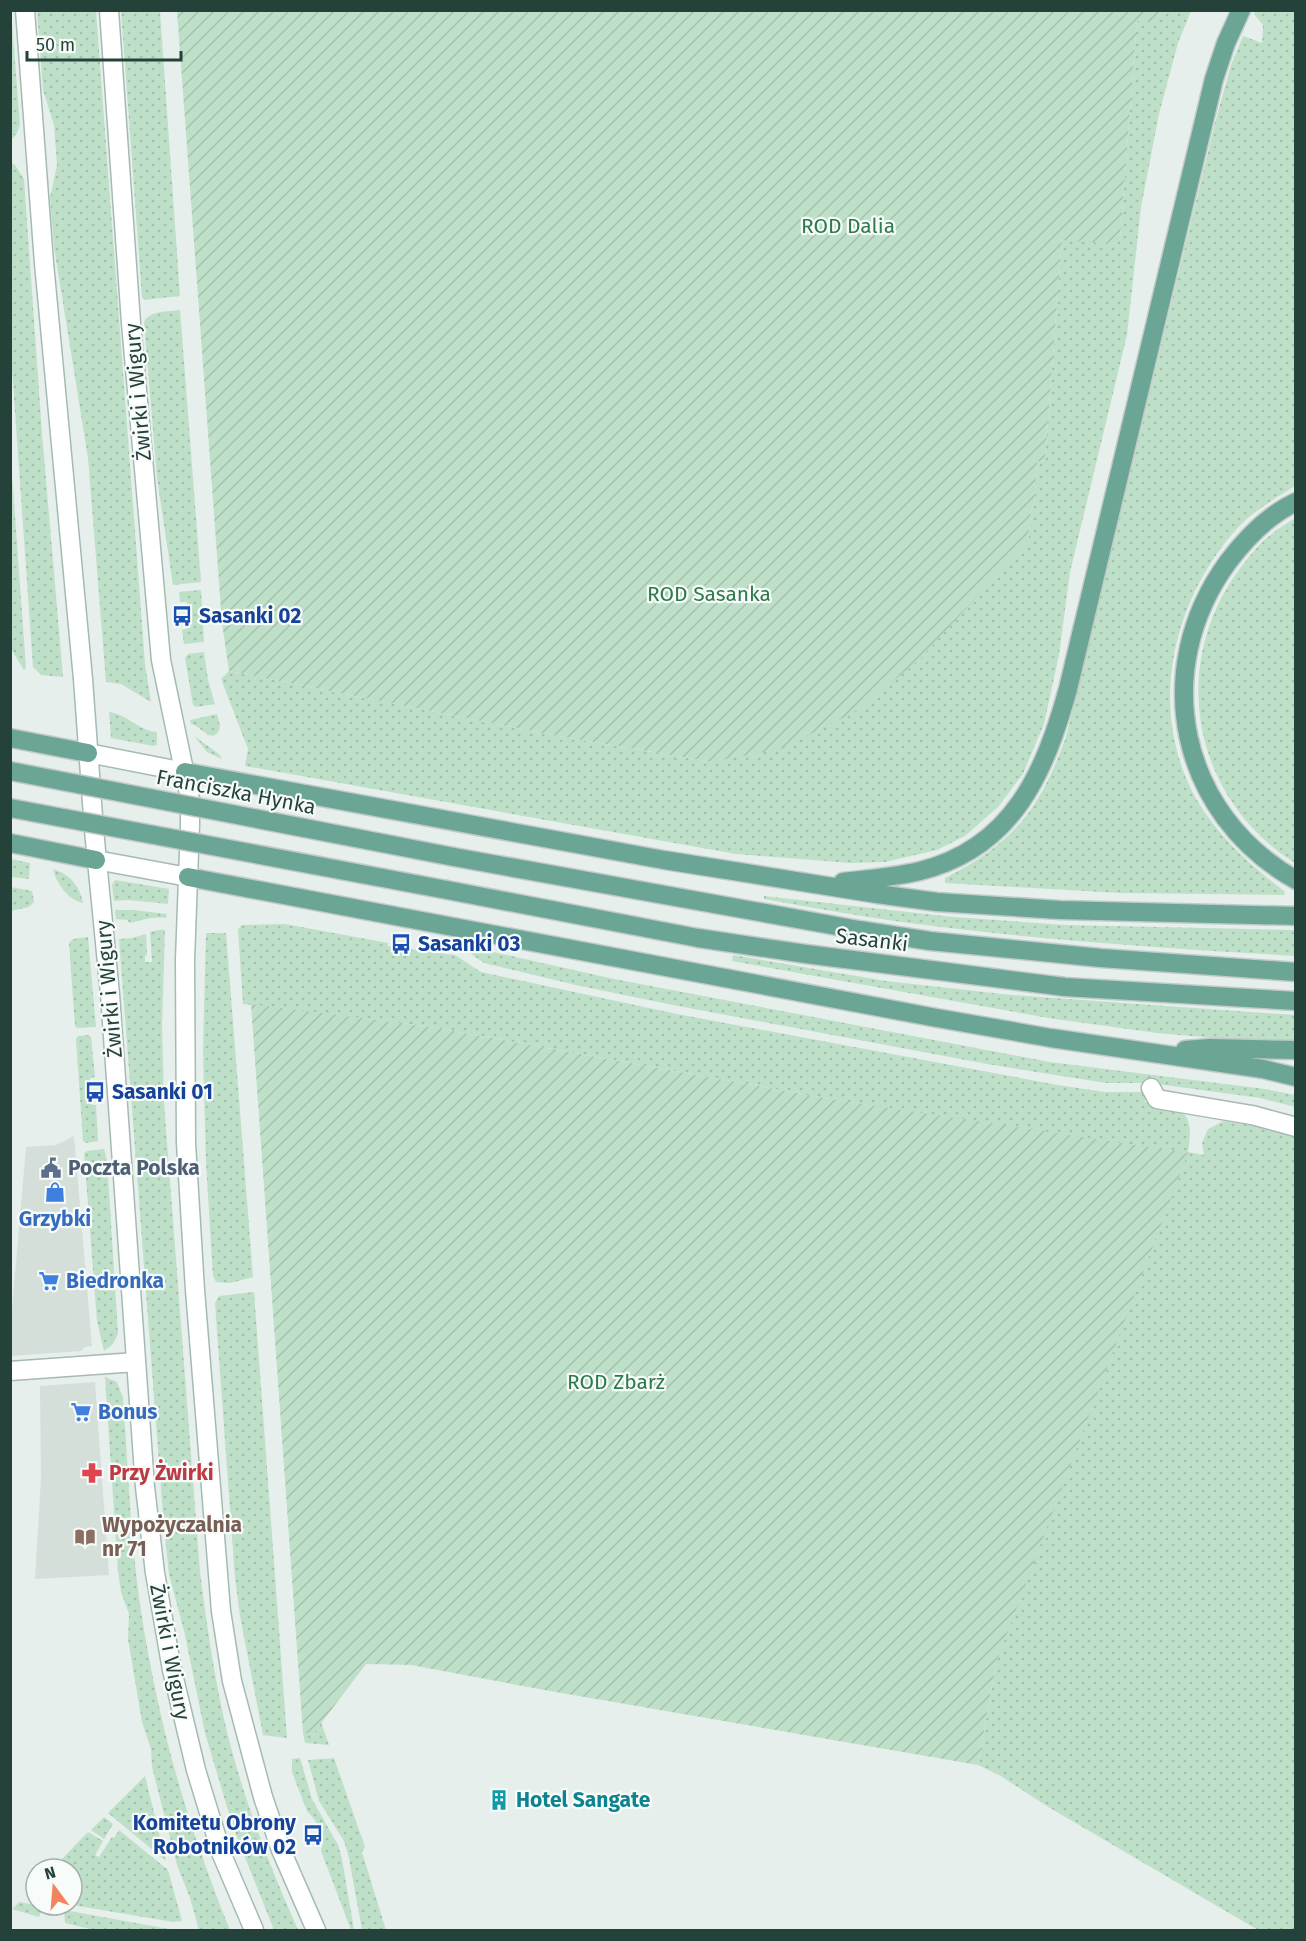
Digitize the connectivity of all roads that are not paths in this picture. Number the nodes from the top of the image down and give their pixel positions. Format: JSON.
{"nodes":[{"id":1,"x":25,"y":10,"type":"edge"},
{"id":2,"x":109,"y":10,"type":"edge"},
{"id":3,"x":1241,"y":10,"type":"edge"},
{"id":4,"x":1296,"y":502,"type":"edge"},
{"id":5,"x":10,"y":738,"type":"edge"},
{"id":6,"x":88,"y":753,"type":"junction"},
{"id":7,"x":10,"y":771,"type":"edge"},
{"id":8,"x":185,"y":772,"type":"junction"},
{"id":9,"x":10,"y":808,"type":"edge"},
{"id":10,"x":10,"y":843,"type":"edge"},
{"id":11,"x":454,"y":857,"type":"joint"},
{"id":12,"x":96,"y":860,"type":"junction"},
{"id":13,"x":188,"y":877,"type":"junction"},
{"id":14,"x":1296,"y":880,"type":"edge"},
{"id":15,"x":820,"y":884,"type":"junction"},
{"id":16,"x":1296,"y":916,"type":"edge"},
{"id":17,"x":1296,"y":972,"type":"edge"},
{"id":18,"x":1296,"y":1001,"type":"edge"},
{"id":19,"x":1296,"y":1050,"type":"edge"},
{"id":20,"x":1160,"y":1052,"type":"junction"},
{"id":21,"x":1296,"y":1077,"type":"edge"},
{"id":22,"x":1151,"y":1088,"type":"dead end"},
{"id":23,"x":1296,"y":1127,"type":"edge"},
{"id":24,"x":136,"y":1362,"type":"junction"},
{"id":25,"x":10,"y":1371,"type":"edge"},
{"id":26,"x":254,"y":1930,"type":"edge"},
{"id":27,"x":316,"y":1930,"type":"edge"}],
"edges":[{"from":1,"to":6,"type":"main road"},
{"from":2,"to":8,"type":"main road","name":"Żwirki i Wigury"},
{"from":3,"to":15,"type":"main road"},
{"from":4,"to":14,"type":"main road"},
{"from":5,"to":6,"type":"main road"},
{"from":6,"to":8,"type":"main road"},
{"from":6,"to":12,"type":"main road","name":"Żwirki i Wigury"},
{"from":7,"to":11,"type":"main road","name":"Franciszka Hynka","bridge":true},
{"from":8,"to":13,"type":"main road","name":"Żwirki i Wigury"},
{"from":8,"to":15,"type":"main road"},
{"from":9,"to":18,"type":"main road","name":"Sasanki","bridge":true},
{"from":10,"to":12,"type":"main road"},
{"from":11,"to":17,"type":"main road","name":"Sasanki"},
{"from":12,"to":13,"type":"main road"},
{"from":12,"to":24,"type":"main road","name":"Żwirki i Wigury"},
{"from":13,"to":20,"type":"main road"},
{"from":13,"to":27,"type":"main road"},
{"from":15,"to":16,"type":"main road"},
{"from":19,"to":20,"type":"main road"},
{"from":20,"to":21,"type":"main road"},
{"from":22,"to":23,"type":"main road"},
{"from":24,"to":25,"type":"main road"},
{"from":24,"to":26,"type":"main road","name":"Żwirki i Wigury"}]}
